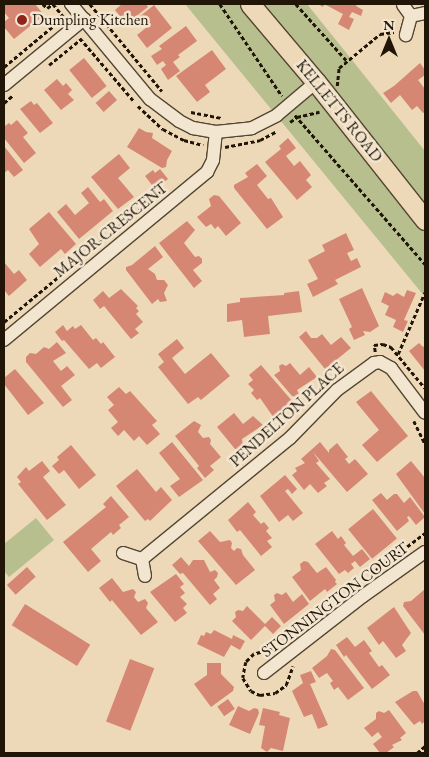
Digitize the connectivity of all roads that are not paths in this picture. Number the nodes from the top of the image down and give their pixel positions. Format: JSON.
{"nodes":[{"id":1,"x":71,"y":4,"type":"edge"},
{"id":2,"x":250,"y":4,"type":"edge"},
{"id":3,"x":403,"y":5,"type":"edge"},
{"id":4,"x":425,"y":13,"type":"edge"},
{"id":5,"x":411,"y":16,"type":"junction"},
{"id":6,"x":84,"y":19,"type":"junction"},
{"id":7,"x":402,"y":33,"type":"road end"},
{"id":8,"x":316,"y":82,"type":"junction"},
{"id":9,"x":4,"y":85,"type":"edge"},
{"id":10,"x":216,"y":132,"type":"junction"},
{"id":11,"x":425,"y":220,"type":"edge"},
{"id":12,"x":4,"y":340,"type":"edge"},
{"id":13,"x":425,"y":413,"type":"edge"},
{"id":14,"x":425,"y":552,"type":"edge"},
{"id":15,"x":123,"y":553,"type":"dead end"},
{"id":16,"x":142,"y":559,"type":"junction"},
{"id":17,"x":144,"y":576,"type":"dead end"},
{"id":18,"x":264,"y":673,"type":"dead end"}],
"edges":[{"from":1,"to":6,"type":"street"},
{"from":2,"to":8,"type":"main road","name":"KELLETTS ROAD"},
{"from":3,"to":5,"type":"street"},
{"from":4,"to":5,"type":"street"},
{"from":5,"to":7,"type":"street"},
{"from":6,"to":9,"type":"street"},
{"from":6,"to":10,"type":"street"},
{"from":8,"to":10,"type":"street"},
{"from":8,"to":11,"type":"main road","name":"KELLETTS ROAD"},
{"from":10,"to":12,"type":"street","name":"MAJOR CRESCENT"},
{"from":13,"to":16,"type":"street","name":"PENDELTON PLACE"},
{"from":14,"to":18,"type":"street","name":"STONNINGTON COURT"},
{"from":15,"to":16,"type":"street"},
{"from":16,"to":17,"type":"street"}]}
